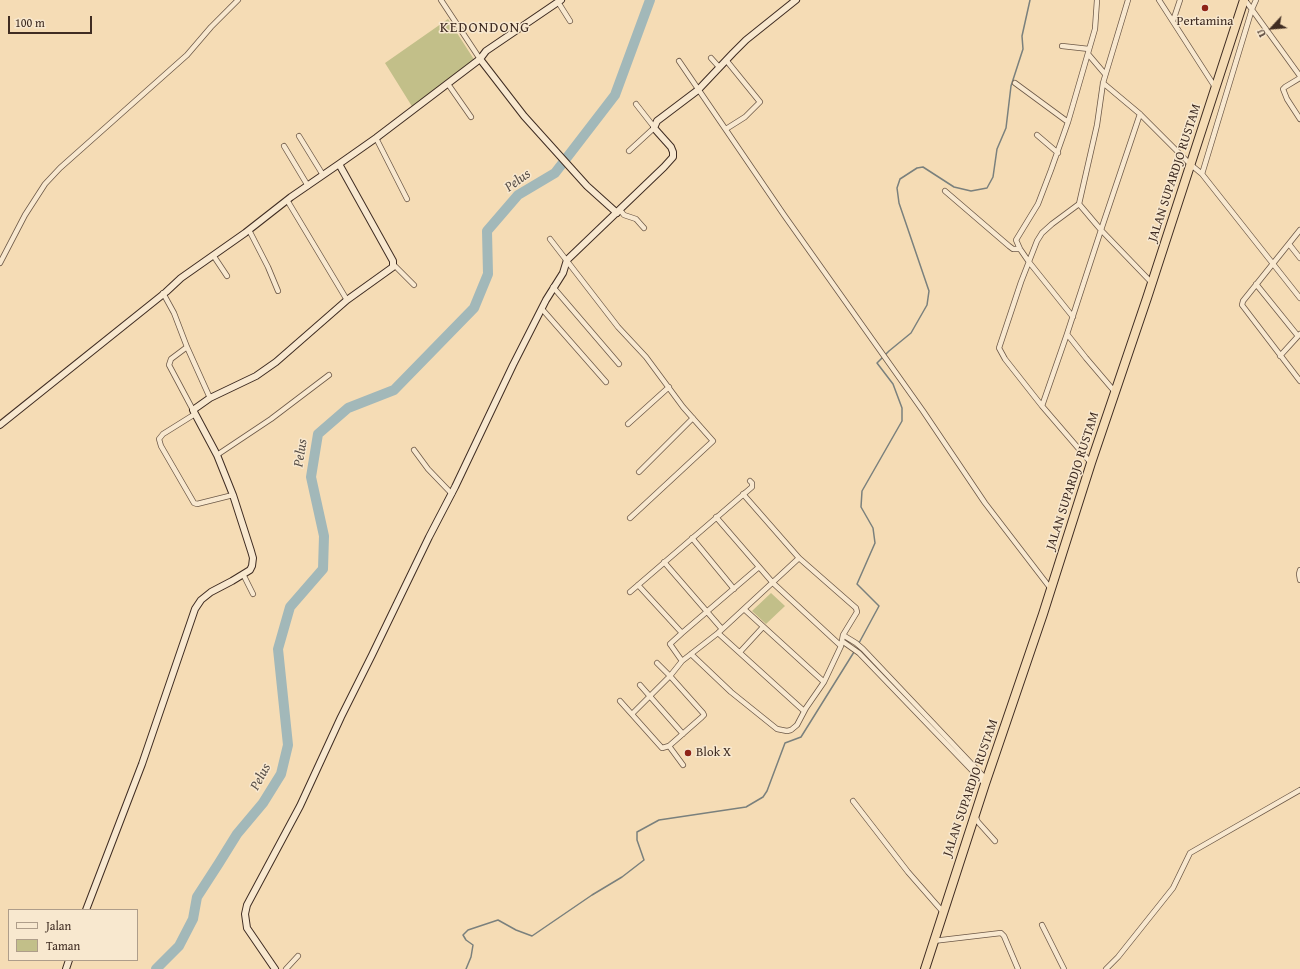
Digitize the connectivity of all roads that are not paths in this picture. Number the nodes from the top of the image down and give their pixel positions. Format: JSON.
{"nodes":[{"id":1,"x":238,"y":0,"type":"edge"},
{"id":2,"x":441,"y":0,"type":"edge"},
{"id":3,"x":796,"y":0,"type":"edge"},
{"id":4,"x":1096,"y":0,"type":"edge"},
{"id":5,"x":1128,"y":0,"type":"edge"},
{"id":6,"x":1159,"y":0,"type":"edge"},
{"id":7,"x":1180,"y":0,"type":"edge"},
{"id":8,"x":1244,"y":0,"type":"edge"},
{"id":9,"x":1256,"y":0,"type":"edge"},
{"id":10,"x":559,"y":1,"type":"edge"},
{"id":11,"x":1252,"y":9,"type":"junction"},
{"id":12,"x":570,"y":21,"type":"dead end"},
{"id":13,"x":1173,"y":21,"type":"junction"},
{"id":14,"x":1062,"y":46,"type":"dead end"},
{"id":15,"x":1089,"y":49,"type":"junction"},
{"id":16,"x":1088,"y":54,"type":"junction"},
{"id":17,"x":711,"y":58,"type":"dead end"},
{"id":18,"x":480,"y":59,"type":"junction"},
{"id":19,"x":726,"y":60,"type":"junction"},
{"id":20,"x":678,"y":61,"type":"dead end"},
{"id":21,"x":719,"y":67,"type":"junction"},
{"id":22,"x":1105,"y":74,"type":"junction"},
{"id":23,"x":1300,"y":77,"type":"edge"},
{"id":24,"x":1015,"y":83,"type":"dead end"},
{"id":25,"x":1103,"y":83,"type":"junction"},
{"id":26,"x":448,"y":84,"type":"junction"},
{"id":27,"x":1215,"y":87,"type":"junction"},
{"id":28,"x":698,"y":90,"type":"junction"},
{"id":29,"x":636,"y":104,"type":"dead end"},
{"id":30,"x":1140,"y":114,"type":"junction"},
{"id":31,"x":471,"y":117,"type":"dead end"},
{"id":32,"x":1300,"y":119,"type":"edge"},
{"id":33,"x":1068,"y":122,"type":"junction"},
{"id":34,"x":654,"y":128,"type":"junction"},
{"id":35,"x":726,"y":129,"type":"junction"},
{"id":36,"x":1037,"y":135,"type":"dead end"},
{"id":37,"x":299,"y":136,"type":"dead end"},
{"id":38,"x":376,"y":138,"type":"junction"},
{"id":39,"x":284,"y":146,"type":"dead end"},
{"id":40,"x":629,"y":151,"type":"dead end"},
{"id":41,"x":1058,"y":153,"type":"junction"},
{"id":42,"x":339,"y":164,"type":"junction"},
{"id":43,"x":1190,"y":164,"type":"junction"},
{"id":44,"x":1202,"y":174,"type":"junction"},
{"id":45,"x":323,"y":175,"type":"junction"},
{"id":46,"x":308,"y":186,"type":"junction"},
{"id":47,"x":945,"y":191,"type":"dead end"},
{"id":48,"x":407,"y":199,"type":"dead end"},
{"id":49,"x":287,"y":200,"type":"junction"},
{"id":50,"x":1079,"y":204,"type":"junction"},
{"id":51,"x":618,"y":211,"type":"junction"},
{"id":52,"x":644,"y":228,"type":"dead end"},
{"id":53,"x":249,"y":230,"type":"junction"},
{"id":54,"x":1101,"y":230,"type":"junction"},
{"id":55,"x":1300,"y":230,"type":"edge"},
{"id":56,"x":550,"y":239,"type":"dead end"},
{"id":57,"x":1288,"y":244,"type":"junction"},
{"id":58,"x":1020,"y":249,"type":"junction"},
{"id":59,"x":213,"y":255,"type":"junction"},
{"id":60,"x":1300,"y":258,"type":"edge"},
{"id":61,"x":567,"y":260,"type":"junction"},
{"id":62,"x":1029,"y":262,"type":"junction"},
{"id":63,"x":0,"y":263,"type":"edge"},
{"id":64,"x":1272,"y":263,"type":"junction"},
{"id":65,"x":394,"y":265,"type":"junction"},
{"id":66,"x":227,"y":276,"type":"dead end"},
{"id":67,"x":1152,"y":283,"type":"junction"},
{"id":68,"x":1256,"y":284,"type":"junction"},
{"id":69,"x":414,"y":285,"type":"dead end"},
{"id":70,"x":553,"y":287,"type":"junction"},
{"id":71,"x":278,"y":291,"type":"dead end"},
{"id":72,"x":163,"y":293,"type":"junction"},
{"id":73,"x":1300,"y":298,"type":"edge"},
{"id":74,"x":347,"y":300,"type":"junction"},
{"id":75,"x":542,"y":309,"type":"junction"},
{"id":76,"x":1073,"y":317,"type":"junction"},
{"id":77,"x":1067,"y":334,"type":"junction"},
{"id":78,"x":1299,"y":335,"type":"edge"},
{"id":79,"x":187,"y":347,"type":"junction"},
{"id":80,"x":1280,"y":356,"type":"junction"},
{"id":81,"x":619,"y":364,"type":"dead end"},
{"id":82,"x":329,"y":375,"type":"dead end"},
{"id":83,"x":1300,"y":381,"type":"edge"},
{"id":84,"x":606,"y":382,"type":"dead end"},
{"id":85,"x":669,"y":387,"type":"junction"},
{"id":86,"x":1115,"y":392,"type":"junction"},
{"id":87,"x":210,"y":398,"type":"junction"},
{"id":88,"x":1042,"y":406,"type":"junction"},
{"id":89,"x":194,"y":412,"type":"junction"},
{"id":90,"x":693,"y":418,"type":"junction"},
{"id":91,"x":628,"y":424,"type":"dead end"},
{"id":92,"x":0,"y":425,"type":"edge"},
{"id":93,"x":414,"y":450,"type":"dead end"},
{"id":94,"x":217,"y":455,"type":"junction"},
{"id":95,"x":1091,"y":463,"type":"junction"},
{"id":96,"x":639,"y":472,"type":"dead end"},
{"id":97,"x":750,"y":481,"type":"dead end"},
{"id":98,"x":452,"y":494,"type":"junction"},
{"id":99,"x":743,"y":494,"type":"junction"},
{"id":100,"x":233,"y":495,"type":"junction"},
{"id":101,"x":716,"y":517,"type":"junction"},
{"id":102,"x":630,"y":518,"type":"dead end"},
{"id":103,"x":692,"y":538,"type":"junction"},
{"id":104,"x":799,"y":558,"type":"junction"},
{"id":105,"x":664,"y":562,"type":"junction"},
{"id":106,"x":759,"y":567,"type":"junction"},
{"id":107,"x":1300,"y":570,"type":"edge"},
{"id":108,"x":243,"y":574,"type":"junction"},
{"id":109,"x":1300,"y":580,"type":"edge"},
{"id":110,"x":773,"y":583,"type":"junction"},
{"id":111,"x":638,"y":585,"type":"junction"},
{"id":112,"x":734,"y":589,"type":"junction"},
{"id":113,"x":1050,"y":589,"type":"junction"},
{"id":114,"x":630,"y":592,"type":"dead end"},
{"id":115,"x":253,"y":594,"type":"dead end"},
{"id":116,"x":744,"y":609,"type":"junction"},
{"id":117,"x":707,"y":612,"type":"junction"},
{"id":118,"x":763,"y":627,"type":"junction"},
{"id":119,"x":722,"y":629,"type":"junction"},
{"id":120,"x":682,"y":633,"type":"junction"},
{"id":121,"x":718,"y":633,"type":"junction"},
{"id":122,"x":843,"y":635,"type":"junction"},
{"id":123,"x":841,"y":644,"type":"junction"},
{"id":124,"x":740,"y":652,"type":"junction"},
{"id":125,"x":691,"y":654,"type":"junction"},
{"id":126,"x":682,"y":661,"type":"junction"},
{"id":127,"x":657,"y":664,"type":"dead end"},
{"id":128,"x":670,"y":676,"type":"junction"},
{"id":129,"x":824,"y":682,"type":"junction"},
{"id":130,"x":640,"y":685,"type":"dead end"},
{"id":131,"x":650,"y":696,"type":"junction"},
{"id":132,"x":620,"y":701,"type":"dead end"},
{"id":133,"x":804,"y":711,"type":"junction"},
{"id":134,"x":632,"y":714,"type":"junction"},
{"id":135,"x":683,"y":734,"type":"junction"},
{"id":136,"x":669,"y":746,"type":"junction"},
{"id":137,"x":683,"y":765,"type":"dead end"},
{"id":138,"x":985,"y":782,"type":"junction"},
{"id":139,"x":1300,"y":790,"type":"edge"},
{"id":140,"x":853,"y":801,"type":"dead end"},
{"id":141,"x":975,"y":815,"type":"junction"},
{"id":142,"x":995,"y":841,"type":"dead end"},
{"id":143,"x":86,"y":909,"type":"edge"},
{"id":144,"x":943,"y":912,"type":"junction"},
{"id":145,"x":1042,"y":925,"type":"dead end"},
{"id":146,"x":933,"y":941,"type":"junction"},
{"id":147,"x":298,"y":956,"type":"dead end"},
{"id":148,"x":275,"y":969,"type":"edge"},
{"id":149,"x":286,"y":969,"type":"edge"},
{"id":150,"x":925,"y":969,"type":"edge"},
{"id":151,"x":1018,"y":969,"type":"edge"},
{"id":152,"x":1064,"y":969,"type":"edge"},
{"id":153,"x":1106,"y":969,"type":"edge"}],
"edges":[{"from":1,"to":63,"type":"street"},
{"from":2,"to":18,"type":"street"},
{"from":3,"to":19,"type":"street"},
{"from":4,"to":15,"type":"street"},
{"from":5,"to":22,"type":"street"},
{"from":6,"to":13,"type":"street"},
{"from":7,"to":13,"type":"street"},
{"from":8,"to":11,"type":"street"},
{"from":8,"to":27,"type":"highway","name":"JALAN SUPARDJO RUSTAM"},
{"from":9,"to":11,"type":"street"},
{"from":10,"to":12,"type":"street"},
{"from":10,"to":18,"type":"street"},
{"from":11,"to":23,"type":"street"},
{"from":11,"to":44,"type":"street"},
{"from":13,"to":27,"type":"street"},
{"from":14,"to":15,"type":"street"},
{"from":15,"to":16,"type":"street"},
{"from":16,"to":22,"type":"street"},
{"from":16,"to":33,"type":"street"},
{"from":17,"to":21,"type":"street"},
{"from":18,"to":26,"type":"street"},
{"from":18,"to":51,"type":"street"},
{"from":19,"to":21,"type":"street"},
{"from":19,"to":35,"type":"street"},
{"from":20,"to":28,"type":"street"},
{"from":21,"to":28,"type":"street"},
{"from":22,"to":25,"type":"street"},
{"from":23,"to":32,"type":"street"},
{"from":24,"to":33,"type":"street"},
{"from":25,"to":30,"type":"street"},
{"from":25,"to":50,"type":"street"},
{"from":26,"to":31,"type":"street"},
{"from":26,"to":38,"type":"street"},
{"from":27,"to":43,"type":"highway","name":"JALAN SUPARDJO RUSTAM"},
{"from":28,"to":34,"type":"street"},
{"from":28,"to":35,"type":"street"},
{"from":29,"to":34,"type":"street"},
{"from":30,"to":43,"type":"street"},
{"from":30,"to":54,"type":"street"},
{"from":33,"to":41,"type":"street"},
{"from":34,"to":40,"type":"street"},
{"from":34,"to":51,"type":"street"},
{"from":35,"to":113,"type":"street"},
{"from":36,"to":41,"type":"street"},
{"from":37,"to":45,"type":"street"},
{"from":38,"to":42,"type":"street"},
{"from":38,"to":48,"type":"street"},
{"from":39,"to":46,"type":"street"},
{"from":41,"to":58,"type":"street"},
{"from":42,"to":45,"type":"street"},
{"from":42,"to":65,"type":"street"},
{"from":43,"to":44,"type":"street"},
{"from":43,"to":67,"type":"highway","name":"JALAN SUPARDJO RUSTAM"},
{"from":44,"to":64,"type":"street"},
{"from":45,"to":46,"type":"street"},
{"from":46,"to":49,"type":"street"},
{"from":47,"to":58,"type":"street"},
{"from":49,"to":53,"type":"street"},
{"from":49,"to":74,"type":"street"},
{"from":50,"to":54,"type":"street"},
{"from":50,"to":62,"type":"street"},
{"from":51,"to":52,"type":"street"},
{"from":51,"to":61,"type":"street"},
{"from":53,"to":59,"type":"street"},
{"from":53,"to":71,"type":"street"},
{"from":54,"to":67,"type":"street"},
{"from":54,"to":76,"type":"street"},
{"from":55,"to":57,"type":"street"},
{"from":56,"to":61,"type":"street"},
{"from":57,"to":60,"type":"street"},
{"from":57,"to":64,"type":"street"},
{"from":58,"to":62,"type":"street"},
{"from":59,"to":66,"type":"street"},
{"from":59,"to":72,"type":"street"},
{"from":61,"to":70,"type":"street"},
{"from":61,"to":85,"type":"street"},
{"from":62,"to":76,"type":"street"},
{"from":62,"to":88,"type":"street"},
{"from":64,"to":68,"type":"street"},
{"from":64,"to":73,"type":"street"},
{"from":65,"to":69,"type":"street"},
{"from":65,"to":74,"type":"street"},
{"from":67,"to":86,"type":"highway","name":"JALAN SUPARDJO RUSTAM"},
{"from":68,"to":78,"type":"street"},
{"from":68,"to":80,"type":"street"},
{"from":70,"to":75,"type":"street"},
{"from":70,"to":81,"type":"street"},
{"from":72,"to":79,"type":"street"},
{"from":72,"to":92,"type":"street"},
{"from":74,"to":87,"type":"street"},
{"from":75,"to":84,"type":"street"},
{"from":75,"to":98,"type":"street"},
{"from":76,"to":77,"type":"street"},
{"from":77,"to":86,"type":"street"},
{"from":77,"to":88,"type":"street"},
{"from":78,"to":80,"type":"street"},
{"from":79,"to":87,"type":"street"},
{"from":79,"to":89,"type":"street"},
{"from":80,"to":83,"type":"street"},
{"from":82,"to":94,"type":"street"},
{"from":85,"to":90,"type":"street"},
{"from":85,"to":91,"type":"street"},
{"from":86,"to":95,"type":"highway","name":"JALAN SUPARDJO RUSTAM"},
{"from":87,"to":89,"type":"street"},
{"from":88,"to":95,"type":"street"},
{"from":89,"to":94,"type":"street"},
{"from":89,"to":100,"type":"street"},
{"from":90,"to":96,"type":"street"},
{"from":90,"to":102,"type":"street"},
{"from":93,"to":98,"type":"street"},
{"from":94,"to":100,"type":"street"},
{"from":95,"to":113,"type":"highway","name":"JALAN SUPARDJO RUSTAM"},
{"from":97,"to":99,"type":"street"},
{"from":98,"to":148,"type":"street"},
{"from":99,"to":101,"type":"street"},
{"from":99,"to":104,"type":"street"},
{"from":100,"to":108,"type":"street"},
{"from":101,"to":103,"type":"street"},
{"from":101,"to":106,"type":"street"},
{"from":103,"to":105,"type":"street"},
{"from":103,"to":112,"type":"street"},
{"from":104,"to":110,"type":"street"},
{"from":104,"to":122,"type":"street"},
{"from":105,"to":111,"type":"street"},
{"from":105,"to":117,"type":"street"},
{"from":106,"to":110,"type":"street"},
{"from":106,"to":112,"type":"street"},
{"from":107,"to":109,"type":"street"},
{"from":108,"to":115,"type":"street"},
{"from":108,"to":143,"type":"street"},
{"from":110,"to":116,"type":"street"},
{"from":110,"to":123,"type":"street"},
{"from":111,"to":114,"type":"street"},
{"from":111,"to":120,"type":"street"},
{"from":112,"to":117,"type":"street"},
{"from":113,"to":138,"type":"highway","name":"JALAN SUPARDJO RUSTAM"},
{"from":116,"to":118,"type":"street"},
{"from":116,"to":119,"type":"street"},
{"from":117,"to":119,"type":"street"},
{"from":117,"to":120,"type":"street"},
{"from":118,"to":124,"type":"street"},
{"from":118,"to":129,"type":"street"},
{"from":119,"to":121,"type":"street"},
{"from":120,"to":126,"type":"street"},
{"from":121,"to":124,"type":"street"},
{"from":121,"to":125,"type":"street"},
{"from":122,"to":123,"type":"street"},
{"from":122,"to":138,"type":"street"},
{"from":123,"to":129,"type":"street"},
{"from":123,"to":138,"type":"street"},
{"from":124,"to":133,"type":"street"},
{"from":125,"to":126,"type":"street"},
{"from":125,"to":133,"type":"street"},
{"from":126,"to":128,"type":"street"},
{"from":127,"to":128,"type":"street"},
{"from":128,"to":131,"type":"street"},
{"from":128,"to":135,"type":"street"},
{"from":129,"to":133,"type":"street"},
{"from":130,"to":131,"type":"street"},
{"from":131,"to":134,"type":"street"},
{"from":131,"to":135,"type":"street"},
{"from":132,"to":134,"type":"street"},
{"from":134,"to":136,"type":"street"},
{"from":135,"to":136,"type":"street"},
{"from":136,"to":137,"type":"street"},
{"from":138,"to":141,"type":"highway","name":"JALAN SUPARDJO RUSTAM"},
{"from":139,"to":153,"type":"street"},
{"from":140,"to":144,"type":"street"},
{"from":141,"to":142,"type":"street"},
{"from":141,"to":144,"type":"highway","name":"JALAN SUPARDJO RUSTAM"},
{"from":144,"to":146,"type":"highway","name":"JALAN SUPARDJO RUSTAM"},
{"from":145,"to":152,"type":"street"},
{"from":146,"to":150,"type":"highway","name":"JALAN SUPARDJO RUSTAM"},
{"from":146,"to":151,"type":"street"},
{"from":147,"to":149,"type":"street"}]}
